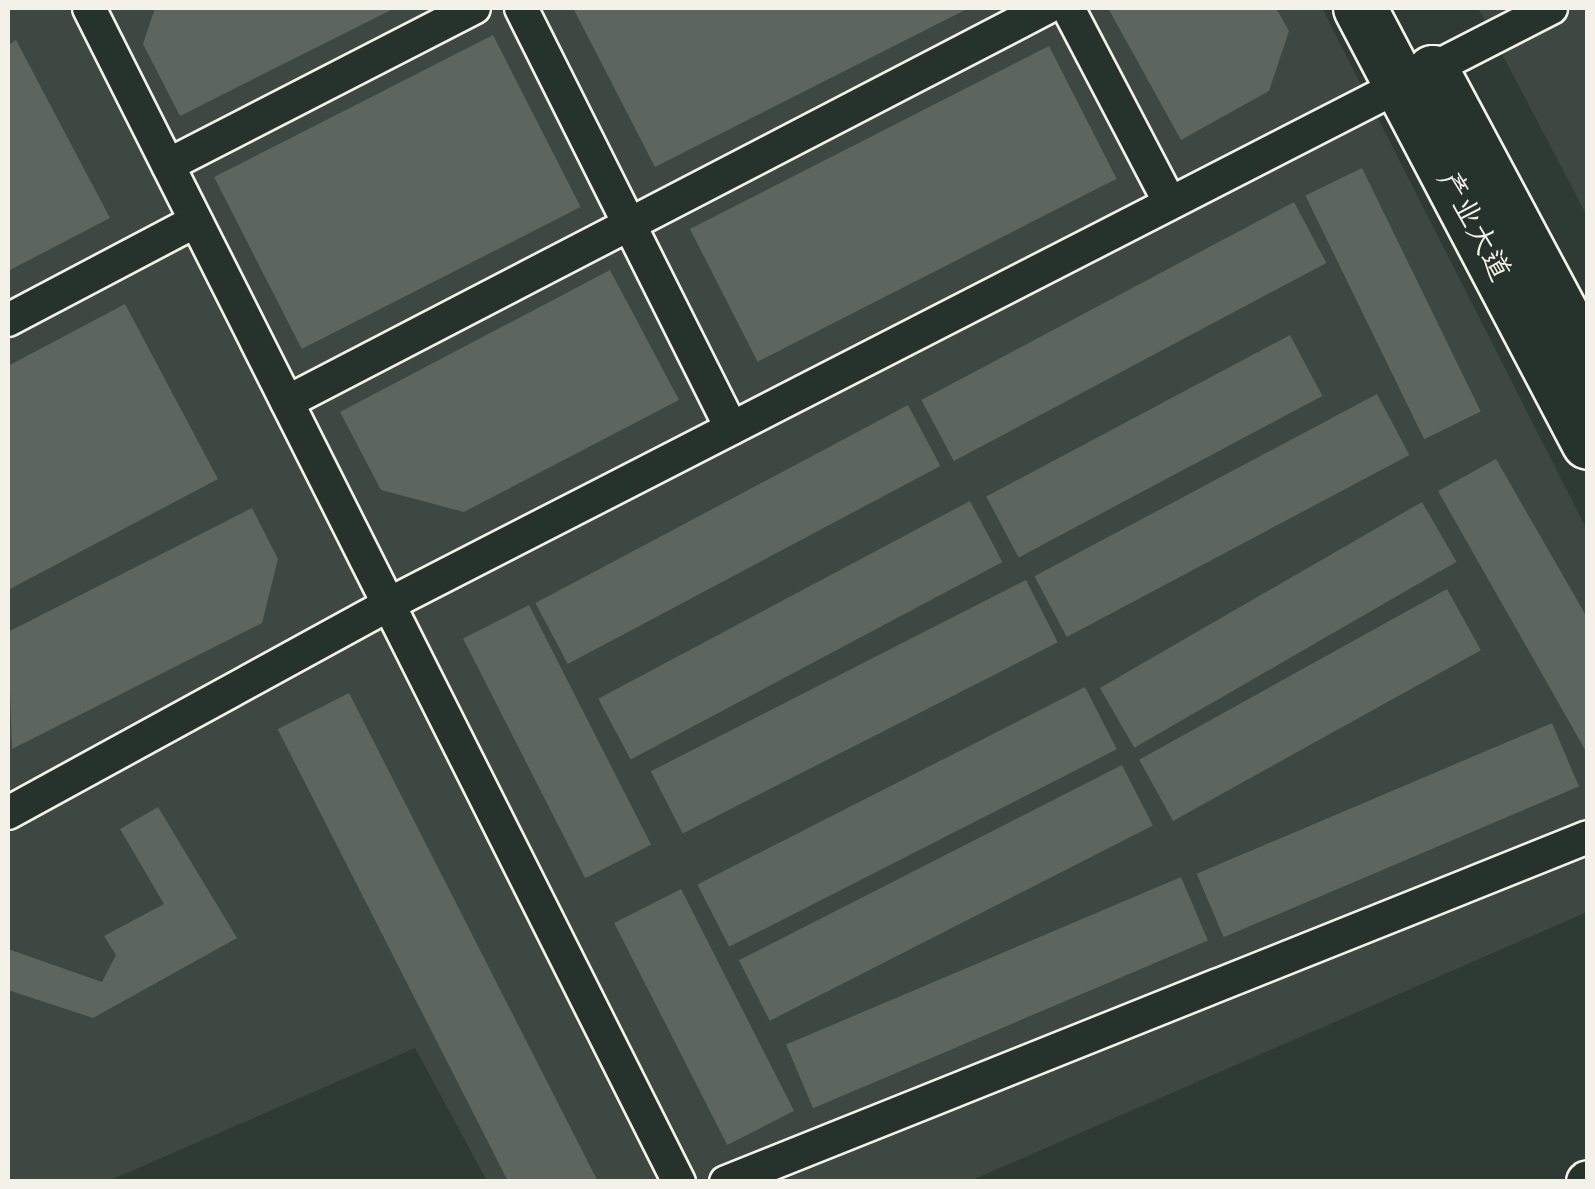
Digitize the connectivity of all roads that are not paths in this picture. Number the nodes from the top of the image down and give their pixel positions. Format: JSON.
{"nodes":[{"id":1,"x":89,"y":8,"type":"edge"},
{"id":2,"x":474,"y":8,"type":"edge"},
{"id":3,"x":522,"y":8,"type":"edge"},
{"id":4,"x":1046,"y":8,"type":"edge"},
{"id":5,"x":1068,"y":8,"type":"edge"},
{"id":6,"x":1360,"y":8,"type":"edge"},
{"id":7,"x":1401,"y":8,"type":"edge"},
{"id":8,"x":1551,"y":8,"type":"edge"},
{"id":9,"x":1416,"y":77,"type":"junction"},
{"id":10,"x":168,"y":164,"type":"junction"},
{"id":11,"x":1170,"y":203,"type":"junction"},
{"id":12,"x":196,"y":221,"type":"junction"},
{"id":13,"x":629,"y":224,"type":"junction"},
{"id":14,"x":1574,"y":302,"type":"edge"},
{"id":15,"x":8,"y":320,"type":"edge"},
{"id":16,"x":1588,"y":362,"type":"edge"},
{"id":17,"x":288,"y":402,"type":"junction"},
{"id":18,"x":730,"y":428,"type":"junction"},
{"id":19,"x":1588,"y":443,"type":"edge"},
{"id":20,"x":388,"y":604,"type":"junction"},
{"id":21,"x":8,"y":813,"type":"edge"},
{"id":22,"x":1588,"y":838,"type":"edge"},
{"id":23,"x":679,"y":1182,"type":"edge"},
{"id":24,"x":726,"y":1182,"type":"edge"}],
"edges":[{"from":1,"to":10,"type":"street"},
{"from":2,"to":10,"type":"street"},
{"from":3,"to":13,"type":"street"},
{"from":4,"to":13,"type":"street"},
{"from":5,"to":11,"type":"street"},
{"from":6,"to":9,"type":"main road","name":"产业大道"},
{"from":7,"to":9,"type":"main road","name":"产业大道"},
{"from":8,"to":9,"type":"street"},
{"from":9,"to":11,"type":"street"},
{"from":9,"to":14,"type":"main road","name":"产业大道"},
{"from":9,"to":19,"type":"main road","name":"产业大道"},
{"from":10,"to":12,"type":"street"},
{"from":11,"to":18,"type":"street"},
{"from":12,"to":15,"type":"street"},
{"from":12,"to":17,"type":"street"},
{"from":13,"to":17,"type":"street"},
{"from":13,"to":18,"type":"street"},
{"from":14,"to":16,"type":"main road","name":"产业大道"},
{"from":17,"to":20,"type":"street"},
{"from":18,"to":20,"type":"street"},
{"from":20,"to":21,"type":"street"},
{"from":20,"to":23,"type":"street"},
{"from":22,"to":24,"type":"street"}]}
